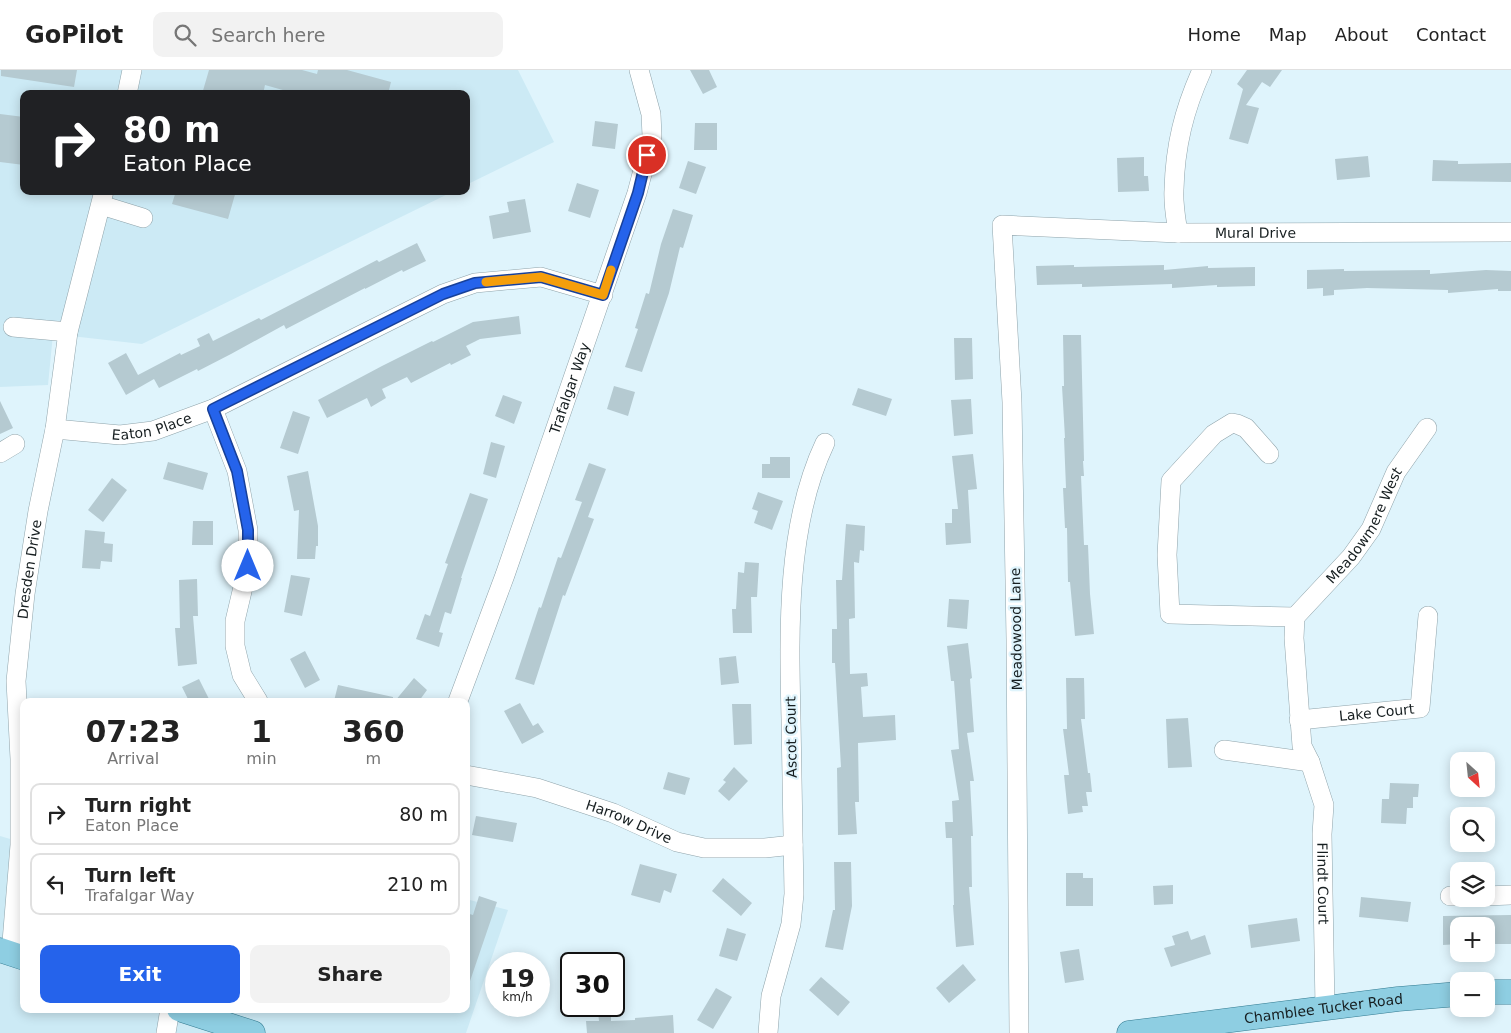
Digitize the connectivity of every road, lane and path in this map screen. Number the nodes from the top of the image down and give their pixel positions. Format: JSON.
{"nodes":[{"id":1,"x":132,"y":70,"type":"edge"},
{"id":2,"x":639,"y":70,"type":"edge"},
{"id":3,"x":1202,"y":70,"type":"edge"},
{"id":4,"x":128,"y":90,"type":"edge"},
{"id":5,"x":103,"y":198,"type":"edge"},
{"id":6,"x":143,"y":218,"type":"dead end"},
{"id":7,"x":1002,"y":225,"type":"joint"},
{"id":8,"x":1511,"y":232,"type":"edge"},
{"id":9,"x":1178,"y":233,"type":"junction"},
{"id":10,"x":603,"y":295,"type":"junction"},
{"id":11,"x":13,"y":327,"type":"dead end"},
{"id":12,"x":68,"y":332,"type":"junction"},
{"id":13,"x":213,"y":409,"type":"junction"},
{"id":14,"x":1427,"y":428,"type":"dead end"},
{"id":15,"x":55,"y":429,"type":"junction"},
{"id":16,"x":825,"y":443,"type":"dead end"},
{"id":17,"x":1269,"y":454,"type":"dead end"},
{"id":18,"x":1428,"y":616,"type":"dead end"},
{"id":19,"x":1295,"y":617,"type":"junction"},
{"id":20,"x":256,"y":698,"type":"edge"},
{"id":21,"x":459,"y":698,"type":"edge"},
{"id":22,"x":8,"y":708,"type":"edge"},
{"id":23,"x":1299,"y":720,"type":"junction"},
{"id":24,"x":1224,"y":750,"type":"dead end"},
{"id":25,"x":1310,"y":762,"type":"junction"},
{"id":26,"x":470,"y":776,"type":"edge"},
{"id":27,"x":793,"y":845,"type":"junction"},
{"id":28,"x":1495,"y":896,"type":"edge"},
{"id":29,"x":1511,"y":896,"type":"edge"},
{"id":30,"x":12,"y":954,"type":"edge"},
{"id":31,"x":1495,"y":992,"type":"edge"},
{"id":32,"x":1511,"y":992,"type":"edge"},
{"id":33,"x":1450,"y":995,"type":"edge"},
{"id":34,"x":1325,"y":1008,"type":"junction"},
{"id":35,"x":169,"y":1013,"type":"edge"},
{"id":36,"x":191,"y":1013,"type":"edge"},
{"id":37,"x":1159,"y":1031,"type":"edge"},
{"id":38,"x":166,"y":1033,"type":"edge"},
{"id":39,"x":253,"y":1033,"type":"edge"},
{"id":40,"x":768,"y":1033,"type":"edge"},
{"id":41,"x":1019,"y":1033,"type":"edge"},
{"id":42,"x":1128,"y":1033,"type":"edge"}],
"edges":[{"from":1,"to":4,"type":"street"},
{"from":2,"to":10,"type":"street","name":"Trafalgar Way"},
{"from":3,"to":9,"type":"street"},
{"from":5,"to":6,"type":"street"},
{"from":5,"to":12,"type":"street","name":"Dresden Drive"},
{"from":7,"to":9,"type":"street","name":"Mural Drive"},
{"from":7,"to":41,"type":"street","name":"Meadowood Lane"},
{"from":8,"to":9,"type":"street","name":"Mural Drive"},
{"from":10,"to":13,"type":"street","name":"Eaton Place"},
{"from":10,"to":21,"type":"street","name":"Trafalgar Way"},
{"from":11,"to":12,"type":"street"},
{"from":12,"to":15,"type":"street","name":"Dresden Drive"},
{"from":13,"to":15,"type":"street","name":"Eaton Place"},
{"from":13,"to":20,"type":"street"},
{"from":14,"to":19,"type":"street","name":"Meadowmere West"},
{"from":15,"to":22,"type":"street","name":"Dresden Drive"},
{"from":16,"to":27,"type":"street","name":"Ascot Court"},
{"from":17,"to":19,"type":"street"},
{"from":18,"to":23,"type":"street","name":"Lake Court"},
{"from":19,"to":23,"type":"street","name":"Flindt Court"},
{"from":22,"to":30,"type":"street","name":"Dresden Drive"},
{"from":23,"to":25,"type":"street","name":"Flindt Court"},
{"from":24,"to":25,"type":"street"},
{"from":25,"to":34,"type":"street","name":"Flindt Court"},
{"from":26,"to":27,"type":"street","name":"Harrow Drive"},
{"from":27,"to":40,"type":"street","name":"Ascot Court"},
{"from":28,"to":29,"type":"street"},
{"from":31,"to":32,"type":"main road"},
{"from":33,"to":34,"type":"main road","name":"Chamblee Tucker Road"},
{"from":34,"to":37,"type":"main road","name":"Chamblee Tucker Road"},
{"from":35,"to":38,"type":"street"},
{"from":36,"to":39,"type":"main road"},
{"from":37,"to":42,"type":"main road","name":"Chamblee Tucker Road"}]}
